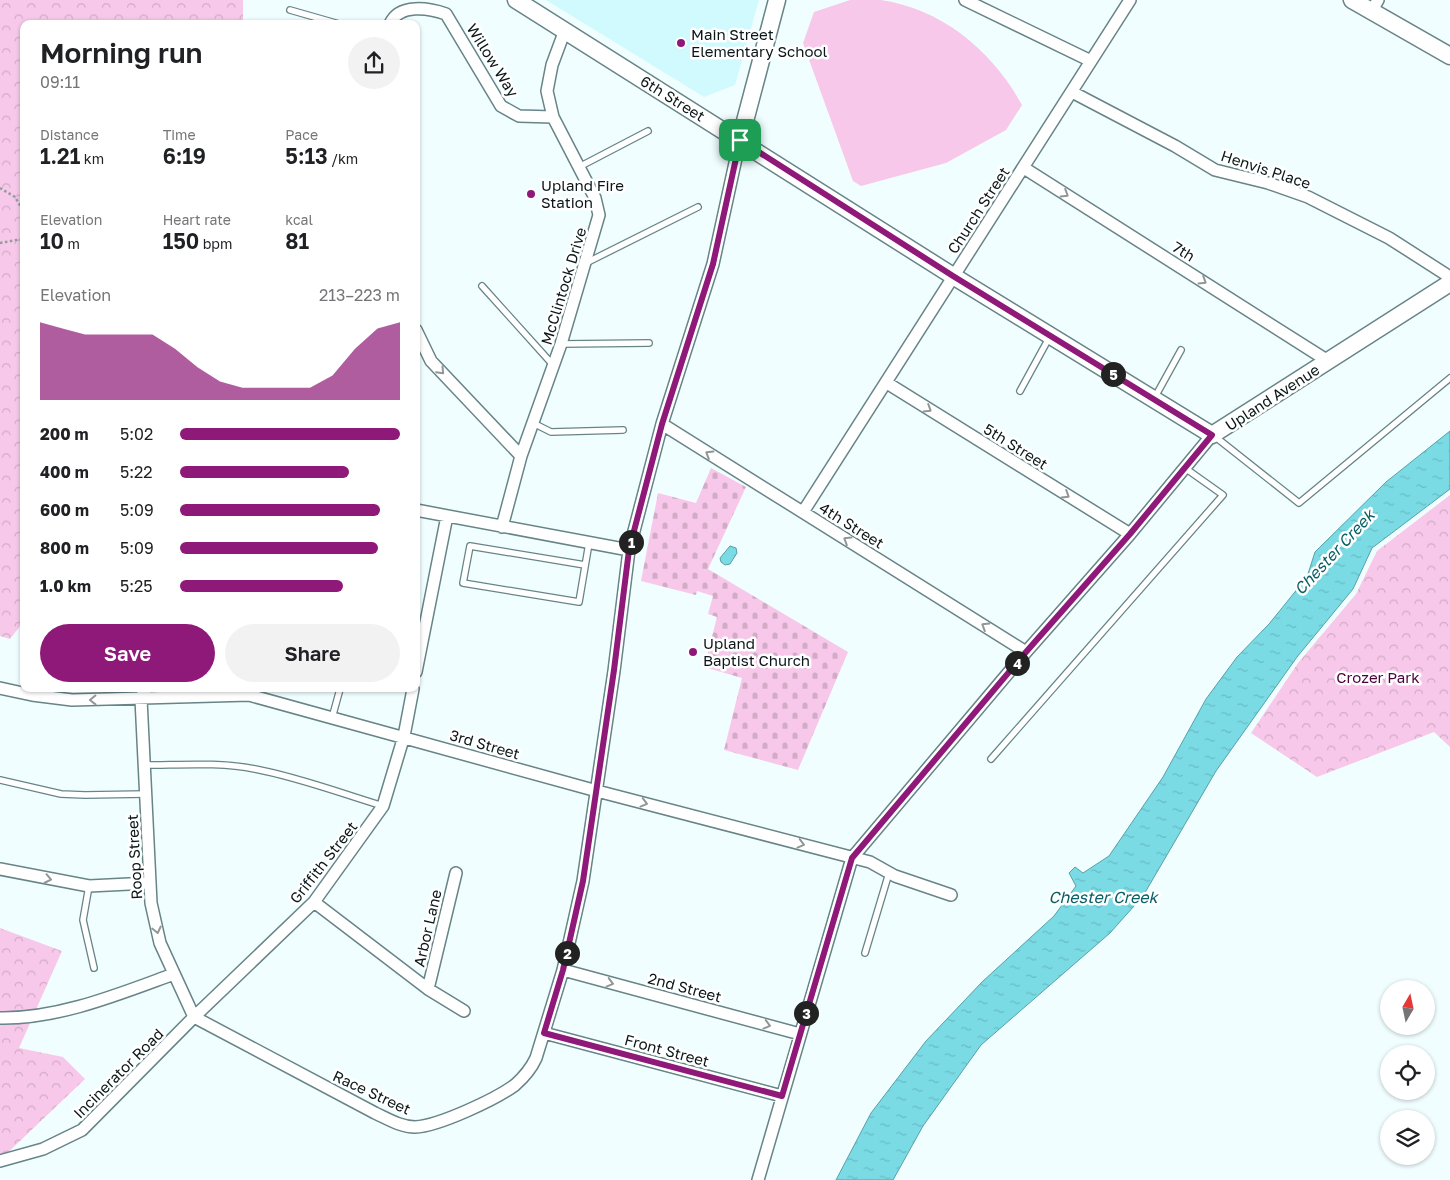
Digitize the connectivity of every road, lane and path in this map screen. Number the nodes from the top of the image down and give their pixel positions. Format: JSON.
{"nodes":[{"id":1,"x":516,"y":0,"type":"edge"},
{"id":2,"x":777,"y":0,"type":"edge"},
{"id":3,"x":965,"y":0,"type":"edge"},
{"id":4,"x":1130,"y":0,"type":"edge"},
{"id":5,"x":1352,"y":0,"type":"edge"},
{"id":6,"x":1374,"y":6,"type":"edge"},
{"id":7,"x":290,"y":10,"type":"dead end"},
{"id":8,"x":325,"y":20,"type":"edge"},
{"id":9,"x":391,"y":20,"type":"edge"},
{"id":10,"x":565,"y":30,"type":"junction"},
{"id":11,"x":1450,"y":56,"type":"edge"},
{"id":12,"x":1091,"y":61,"type":"junction"},
{"id":13,"x":1072,"y":92,"type":"junction"},
{"id":14,"x":553,"y":118,"type":"junction"},
{"id":15,"x":648,"y":131,"type":"dead end"},
{"id":16,"x":740,"y":140,"type":"junction"},
{"id":17,"x":579,"y":167,"type":"junction"},
{"id":18,"x":1024,"y":168,"type":"junction"},
{"id":19,"x":0,"y":188,"type":"edge"},
{"id":20,"x":20,"y":206,"type":"edge"},
{"id":21,"x":698,"y":207,"type":"dead end"},
{"id":22,"x":20,"y":240,"type":"edge"},
{"id":23,"x":0,"y":242,"type":"edge"},
{"id":24,"x":585,"y":263,"type":"junction"},
{"id":25,"x":953,"y":276,"type":"junction"},
{"id":26,"x":1450,"y":277,"type":"edge"},
{"id":27,"x":1450,"y":283,"type":"edge"},
{"id":28,"x":482,"y":286,"type":"dead end"},
{"id":29,"x":1050,"y":336,"type":"junction"},
{"id":30,"x":420,"y":338,"type":"edge"},
{"id":31,"x":649,"y":343,"type":"dead end"},
{"id":32,"x":561,"y":344,"type":"junction"},
{"id":33,"x":1180,"y":350,"type":"dead end"},
{"id":34,"x":1328,"y":360,"type":"junction"},
{"id":35,"x":554,"y":366,"type":"junction"},
{"id":36,"x":1450,"y":378,"type":"edge"},
{"id":37,"x":887,"y":383,"type":"junction"},
{"id":38,"x":1020,"y":391,"type":"dead end"},
{"id":39,"x":1154,"y":399,"type":"junction"},
{"id":40,"x":533,"y":423,"type":"junction"},
{"id":41,"x":662,"y":424,"type":"junction"},
{"id":42,"x":623,"y":430,"type":"dead end"},
{"id":43,"x":1212,"y":435,"type":"junction"},
{"id":44,"x":521,"y":456,"type":"junction"},
{"id":45,"x":1185,"y":468,"type":"junction"},
{"id":46,"x":420,"y":511,"type":"edge"},
{"id":47,"x":803,"y":512,"type":"junction"},
{"id":48,"x":446,"y":516,"type":"junction"},
{"id":49,"x":502,"y":527,"type":"junction"},
{"id":50,"x":1130,"y":534,"type":"junction"},
{"id":51,"x":589,"y":543,"type":"junction"},
{"id":52,"x":629,"y":550,"type":"junction"},
{"id":53,"x":585,"y":565,"type":"junction"},
{"id":54,"x":420,"y":651,"type":"edge"},
{"id":55,"x":1026,"y":652,"type":"junction"},
{"id":56,"x":0,"y":688,"type":"edge"},
{"id":57,"x":339,"y":692,"type":"edge"},
{"id":58,"x":412,"y":692,"type":"edge"},
{"id":59,"x":143,"y":694,"type":"edge"},
{"id":60,"x":332,"y":718,"type":"junction"},
{"id":61,"x":404,"y":736,"type":"junction"},
{"id":62,"x":991,"y":759,"type":"dead end"},
{"id":63,"x":144,"y":765,"type":"junction"},
{"id":64,"x":0,"y":780,"type":"edge"},
{"id":65,"x":597,"y":791,"type":"junction"},
{"id":66,"x":146,"y":794,"type":"junction"},
{"id":67,"x":383,"y":806,"type":"junction"},
{"id":68,"x":852,"y":858,"type":"junction"},
{"id":69,"x":0,"y":869,"type":"edge"},
{"id":70,"x":456,"y":873,"type":"dead end"},
{"id":71,"x":888,"y":873,"type":"junction"},
{"id":72,"x":149,"y":883,"type":"junction"},
{"id":73,"x":89,"y":886,"type":"junction"},
{"id":74,"x":951,"y":895,"type":"dead end"},
{"id":75,"x":314,"y":902,"type":"junction"},
{"id":76,"x":865,"y":953,"type":"dead end"},
{"id":77,"x":94,"y":968,"type":"dead end"},
{"id":78,"x":563,"y":970,"type":"junction"},
{"id":79,"x":174,"y":974,"type":"junction"},
{"id":80,"x":428,"y":989,"type":"junction"},
{"id":81,"x":464,"y":1011,"type":"dead end"},
{"id":82,"x":194,"y":1016,"type":"junction"},
{"id":83,"x":0,"y":1018,"type":"edge"},
{"id":84,"x":544,"y":1033,"type":"junction"},
{"id":85,"x":800,"y":1034,"type":"junction"},
{"id":86,"x":782,"y":1096,"type":"junction"},
{"id":87,"x":0,"y":1161,"type":"edge"},
{"id":88,"x":758,"y":1180,"type":"edge"}],
"edges":[{"from":1,"to":10,"type":"street","name":"6th Street"},
{"from":2,"to":16,"type":"street"},
{"from":3,"to":12,"type":"street"},
{"from":4,"to":12,"type":"street","name":"Church Street"},
{"from":5,"to":6,"type":"street"},
{"from":6,"to":11,"type":"street"},
{"from":7,"to":8,"type":"lane"},
{"from":9,"to":14,"type":"street","name":"Willow Way"},
{"from":10,"to":14,"type":"street","name":"McClintock Drive"},
{"from":10,"to":16,"type":"street","name":"6th Street"},
{"from":12,"to":13,"type":"street","name":"Church Street"},
{"from":13,"to":18,"type":"street","name":"Church Street"},
{"from":13,"to":26,"type":"street","name":"Henvis Place"},
{"from":14,"to":17,"type":"street","name":"McClintock Drive"},
{"from":15,"to":17,"type":"lane"},
{"from":16,"to":25,"type":"street","name":"6th Street"},
{"from":16,"to":41,"type":"street","name":"Race Street"},
{"from":17,"to":24,"type":"street","name":"McClintock Drive"},
{"from":18,"to":25,"type":"street","name":"Church Street"},
{"from":18,"to":34,"type":"street","name":"7th","one_way":true},
{"from":19,"to":20,"type":"path"},
{"from":21,"to":24,"type":"lane"},
{"from":22,"to":23,"type":"path"},
{"from":24,"to":32,"type":"street","name":"McClintock Drive"},
{"from":25,"to":29,"type":"street","name":"6th Street"},
{"from":25,"to":37,"type":"street","name":"Church Street"},
{"from":27,"to":34,"type":"street","name":"Upland Avenue"},
{"from":28,"to":35,"type":"lane"},
{"from":29,"to":38,"type":"lane"},
{"from":29,"to":39,"type":"street","name":"6th Street"},
{"from":30,"to":44,"type":"street","one_way":true},
{"from":31,"to":32,"type":"lane"},
{"from":32,"to":35,"type":"street","name":"McClintock Drive"},
{"from":33,"to":39,"type":"lane"},
{"from":34,"to":43,"type":"street","name":"Upland Avenue"},
{"from":35,"to":40,"type":"street","name":"McClintock Drive"},
{"from":36,"to":43,"type":"lane"},
{"from":37,"to":47,"type":"street","name":"Church Street"},
{"from":37,"to":50,"type":"street","name":"5th Street","one_way":true},
{"from":39,"to":43,"type":"street","name":"6th Street"},
{"from":40,"to":42,"type":"lane"},
{"from":40,"to":44,"type":"street","name":"McClintock Drive"},
{"from":47,"to":41,"type":"street","name":"4th Street","one_way":true},
{"from":41,"to":52,"type":"street","name":"Race Street"},
{"from":43,"to":45,"type":"street","name":"Upland Avenue"},
{"from":44,"to":49,"type":"street","name":"McClintock Drive"},
{"from":45,"to":50,"type":"street","name":"Upland Avenue"},
{"from":45,"to":62,"type":"lane"},
{"from":46,"to":48,"type":"street"},
{"from":55,"to":47,"type":"street","name":"4th Street","one_way":true},
{"from":48,"to":49,"type":"street"},
{"from":48,"to":54,"type":"street"},
{"from":49,"to":51,"type":"street"},
{"from":50,"to":55,"type":"street","name":"Upland Avenue"},
{"from":51,"to":52,"type":"street"},
{"from":51,"to":53,"type":"lane"},
{"from":52,"to":65,"type":"street","name":"Race Street"},
{"from":53,"to":53,"type":"lane"},
{"from":55,"to":68,"type":"street","name":"Upland Avenue"},
{"from":59,"to":56,"type":"street","name":"3rd Street","one_way":true},
{"from":57,"to":60,"type":"lane"},
{"from":58,"to":61,"type":"street","name":"Griffith Street"},
{"from":59,"to":60,"type":"street","name":"3rd Street"},
{"from":59,"to":63,"type":"street","name":"Roop Street"},
{"from":60,"to":61,"type":"street","name":"3rd Street"},
{"from":61,"to":65,"type":"street","name":"3rd Street"},
{"from":61,"to":67,"type":"street","name":"Griffith Street"},
{"from":63,"to":66,"type":"street","name":"Roop Street"},
{"from":63,"to":67,"type":"lane"},
{"from":64,"to":66,"type":"lane"},
{"from":65,"to":68,"type":"street","name":"3rd Street","one_way":true},
{"from":65,"to":78,"type":"street","name":"Race Street"},
{"from":66,"to":72,"type":"street","name":"Roop Street"},
{"from":67,"to":75,"type":"street","name":"Griffith Street"},
{"from":68,"to":71,"type":"street","name":"3rd Street"},
{"from":68,"to":85,"type":"street","name":"Upland Avenue"},
{"from":69,"to":73,"type":"street","one_way":true},
{"from":70,"to":80,"type":"street","name":"Arbor Lane"},
{"from":71,"to":74,"type":"street","name":"3rd Street"},
{"from":71,"to":76,"type":"lane"},
{"from":72,"to":73,"type":"street"},
{"from":72,"to":79,"type":"street","name":"Roop Street","one_way":true},
{"from":73,"to":77,"type":"lane"},
{"from":75,"to":80,"type":"street"},
{"from":75,"to":82,"type":"street","name":"Griffith Street"},
{"from":78,"to":84,"type":"street","name":"Race Street"},
{"from":78,"to":85,"type":"street","name":"2nd Street","one_way":true},
{"from":79,"to":82,"type":"street","name":"Roop Street"},
{"from":79,"to":83,"type":"street"},
{"from":80,"to":81,"type":"street"},
{"from":82,"to":84,"type":"street","name":"Race Street"},
{"from":82,"to":87,"type":"street","name":"Incinerator Road"},
{"from":84,"to":86,"type":"street","name":"Front Street"},
{"from":85,"to":86,"type":"street","name":"Upland Avenue"},
{"from":86,"to":88,"type":"street","name":"Upland Avenue"}]}
